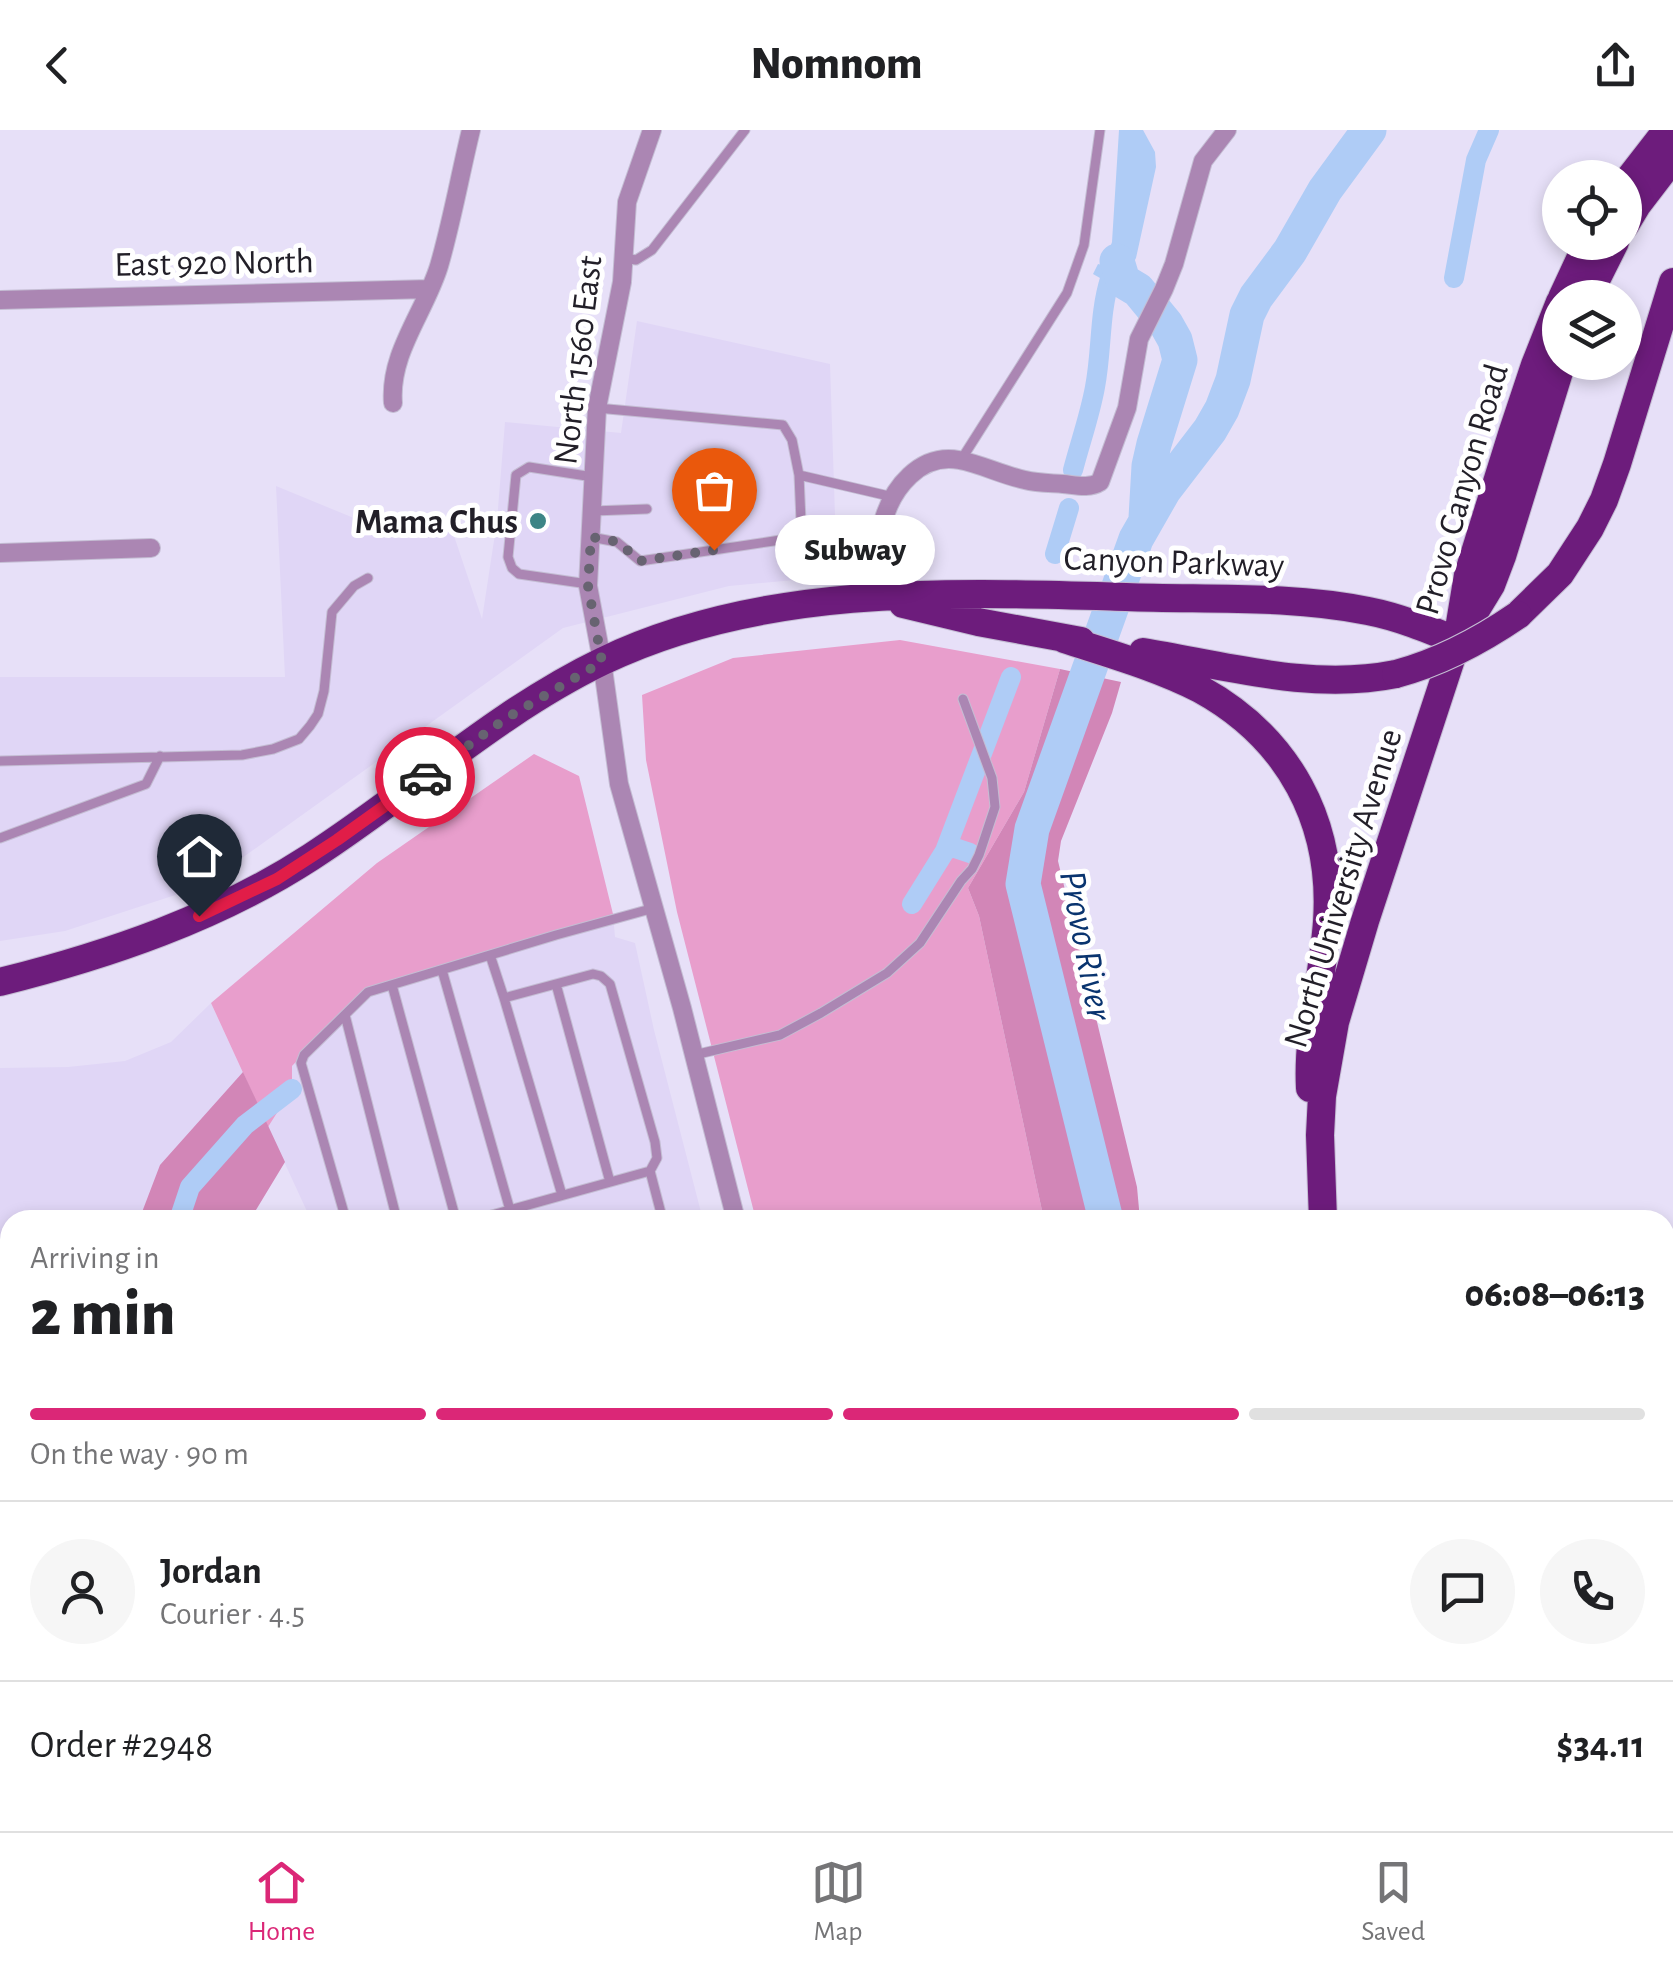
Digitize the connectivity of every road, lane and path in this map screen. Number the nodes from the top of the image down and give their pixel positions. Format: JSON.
{"nodes":[{"id":1,"x":471,"y":130,"type":"edge"},
{"id":2,"x":652,"y":130,"type":"edge"},
{"id":3,"x":746,"y":130,"type":"edge"},
{"id":4,"x":1100,"y":130,"type":"edge"},
{"id":5,"x":1226,"y":130,"type":"edge"},
{"id":6,"x":1667,"y":130,"type":"edge"},
{"id":7,"x":1673,"y":158,"type":"edge"},
{"id":8,"x":1642,"y":162,"type":"edge"},
{"id":9,"x":1642,"y":198,"type":"edge"},
{"id":10,"x":623,"y":258,"type":"junction"},
{"id":11,"x":1673,"y":282,"type":"edge"},
{"id":12,"x":430,"y":289,"type":"junction"},
{"id":13,"x":0,"y":300,"type":"edge"},
{"id":14,"x":1542,"y":349,"type":"edge"},
{"id":15,"x":1556,"y":380,"type":"edge"},
{"id":16,"x":393,"y":404,"type":"dead end"},
{"id":17,"x":597,"y":408,"type":"junction"},
{"id":18,"x":961,"y":460,"type":"junction"},
{"id":19,"x":799,"y":474,"type":"junction"},
{"id":20,"x":594,"y":478,"type":"junction"},
{"id":21,"x":894,"y":498,"type":"junction"},
{"id":22,"x":647,"y":509,"type":"dead end"},
{"id":23,"x":593,"y":511,"type":"junction"},
{"id":24,"x":591,"y":537,"type":"junction"},
{"id":25,"x":152,"y":548,"type":"dead end"},
{"id":26,"x":0,"y":553,"type":"edge"},
{"id":27,"x":368,"y":578,"type":"dead end"},
{"id":28,"x":588,"y":584,"type":"junction"},
{"id":29,"x":882,"y":598,"type":"junction"},
{"id":30,"x":1457,"y":641,"type":"junction"},
{"id":31,"x":1146,"y":659,"type":"junction"},
{"id":32,"x":602,"y":662,"type":"junction"},
{"id":33,"x":964,"y":698,"type":"dead end"},
{"id":34,"x":160,"y":756,"type":"junction"},
{"id":35,"x":0,"y":761,"type":"edge"},
{"id":36,"x":0,"y":838,"type":"edge"},
{"id":37,"x":654,"y":908,"type":"junction"},
{"id":38,"x":490,"y":955,"type":"junction"},
{"id":39,"x":442,"y":970,"type":"junction"},
{"id":40,"x":0,"y":982,"type":"edge"},
{"id":41,"x":556,"y":984,"type":"junction"},
{"id":42,"x":392,"y":985,"type":"junction"},
{"id":43,"x":504,"y":998,"type":"junction"},
{"id":44,"x":345,"y":1015,"type":"junction"},
{"id":45,"x":694,"y":1054,"type":"junction"},
{"id":46,"x":1320,"y":1136,"type":"junction"},
{"id":47,"x":650,"y":1171,"type":"junction"},
{"id":48,"x":610,"y":1182,"type":"junction"},
{"id":49,"x":562,"y":1196,"type":"junction"},
{"id":50,"x":343,"y":1210,"type":"edge"},
{"id":51,"x":394,"y":1210,"type":"edge"},
{"id":52,"x":453,"y":1210,"type":"edge"},
{"id":53,"x":510,"y":1210,"type":"joint"},
{"id":54,"x":660,"y":1210,"type":"edge"},
{"id":55,"x":733,"y":1210,"type":"edge"},
{"id":56,"x":1322,"y":1210,"type":"edge"}],
"edges":[{"from":1,"to":12,"type":"street"},
{"from":2,"to":10,"type":"street","name":"North 1560 East"},
{"from":3,"to":10,"type":"lane"},
{"from":4,"to":18,"type":"lane"},
{"from":5,"to":18,"type":"street"},
{"from":6,"to":8,"type":"highway"},
{"from":7,"to":9,"type":"highway"},
{"from":10,"to":17,"type":"street","name":"North 1560 East"},
{"from":11,"to":31,"type":"highway","bridge":true},
{"from":12,"to":13,"type":"street","name":"East 920 North"},
{"from":12,"to":16,"type":"street"},
{"from":14,"to":30,"type":"highway","name":"Provo Canyon Road"},
{"from":15,"to":30,"type":"highway","name":"Provo Canyon Road"},
{"from":17,"to":19,"type":"lane"},
{"from":17,"to":20,"type":"street","name":"North 1560 East"},
{"from":18,"to":21,"type":"street"},
{"from":19,"to":21,"type":"lane"},
{"from":19,"to":24,"type":"lane"},
{"from":20,"to":23,"type":"street","name":"North 1560 East"},
{"from":20,"to":28,"type":"lane"},
{"from":21,"to":29,"type":"street"},
{"from":22,"to":23,"type":"lane"},
{"from":23,"to":24,"type":"street","name":"North 1560 East"},
{"from":24,"to":28,"type":"street","name":"North 1560 East"},
{"from":25,"to":26,"type":"street"},
{"from":27,"to":34,"type":"lane"},
{"from":28,"to":32,"type":"street","name":"North 1560 East"},
{"from":29,"to":30,"type":"highway","name":"Canyon Parkway"},
{"from":29,"to":31,"type":"highway","name":"Canyon Parkway"},
{"from":29,"to":32,"type":"highway","name":"Canyon Parkway"},
{"from":30,"to":46,"type":"highway","name":"North University Avenue"},
{"from":31,"to":46,"type":"highway"},
{"from":32,"to":37,"type":"street","name":"North 1560 East"},
{"from":32,"to":40,"type":"highway","name":"Canyon Parkway"},
{"from":33,"to":45,"type":"lane"},
{"from":34,"to":35,"type":"lane"},
{"from":34,"to":36,"type":"lane"},
{"from":37,"to":38,"type":"lane"},
{"from":37,"to":45,"type":"street","name":"North 1560 East"},
{"from":38,"to":39,"type":"lane"},
{"from":38,"to":43,"type":"lane"},
{"from":39,"to":42,"type":"lane"},
{"from":39,"to":53,"type":"lane"},
{"from":41,"to":43,"type":"lane"},
{"from":41,"to":47,"type":"lane"},
{"from":41,"to":48,"type":"lane"},
{"from":42,"to":44,"type":"lane"},
{"from":42,"to":52,"type":"lane"},
{"from":43,"to":49,"type":"lane"},
{"from":44,"to":50,"type":"lane"},
{"from":44,"to":51,"type":"lane"},
{"from":45,"to":55,"type":"street","name":"North 1560 East"},
{"from":46,"to":56,"type":"highway","name":"North University Avenue"},
{"from":47,"to":48,"type":"lane"},
{"from":47,"to":54,"type":"lane"},
{"from":48,"to":49,"type":"lane"},
{"from":49,"to":53,"type":"lane"}]}
